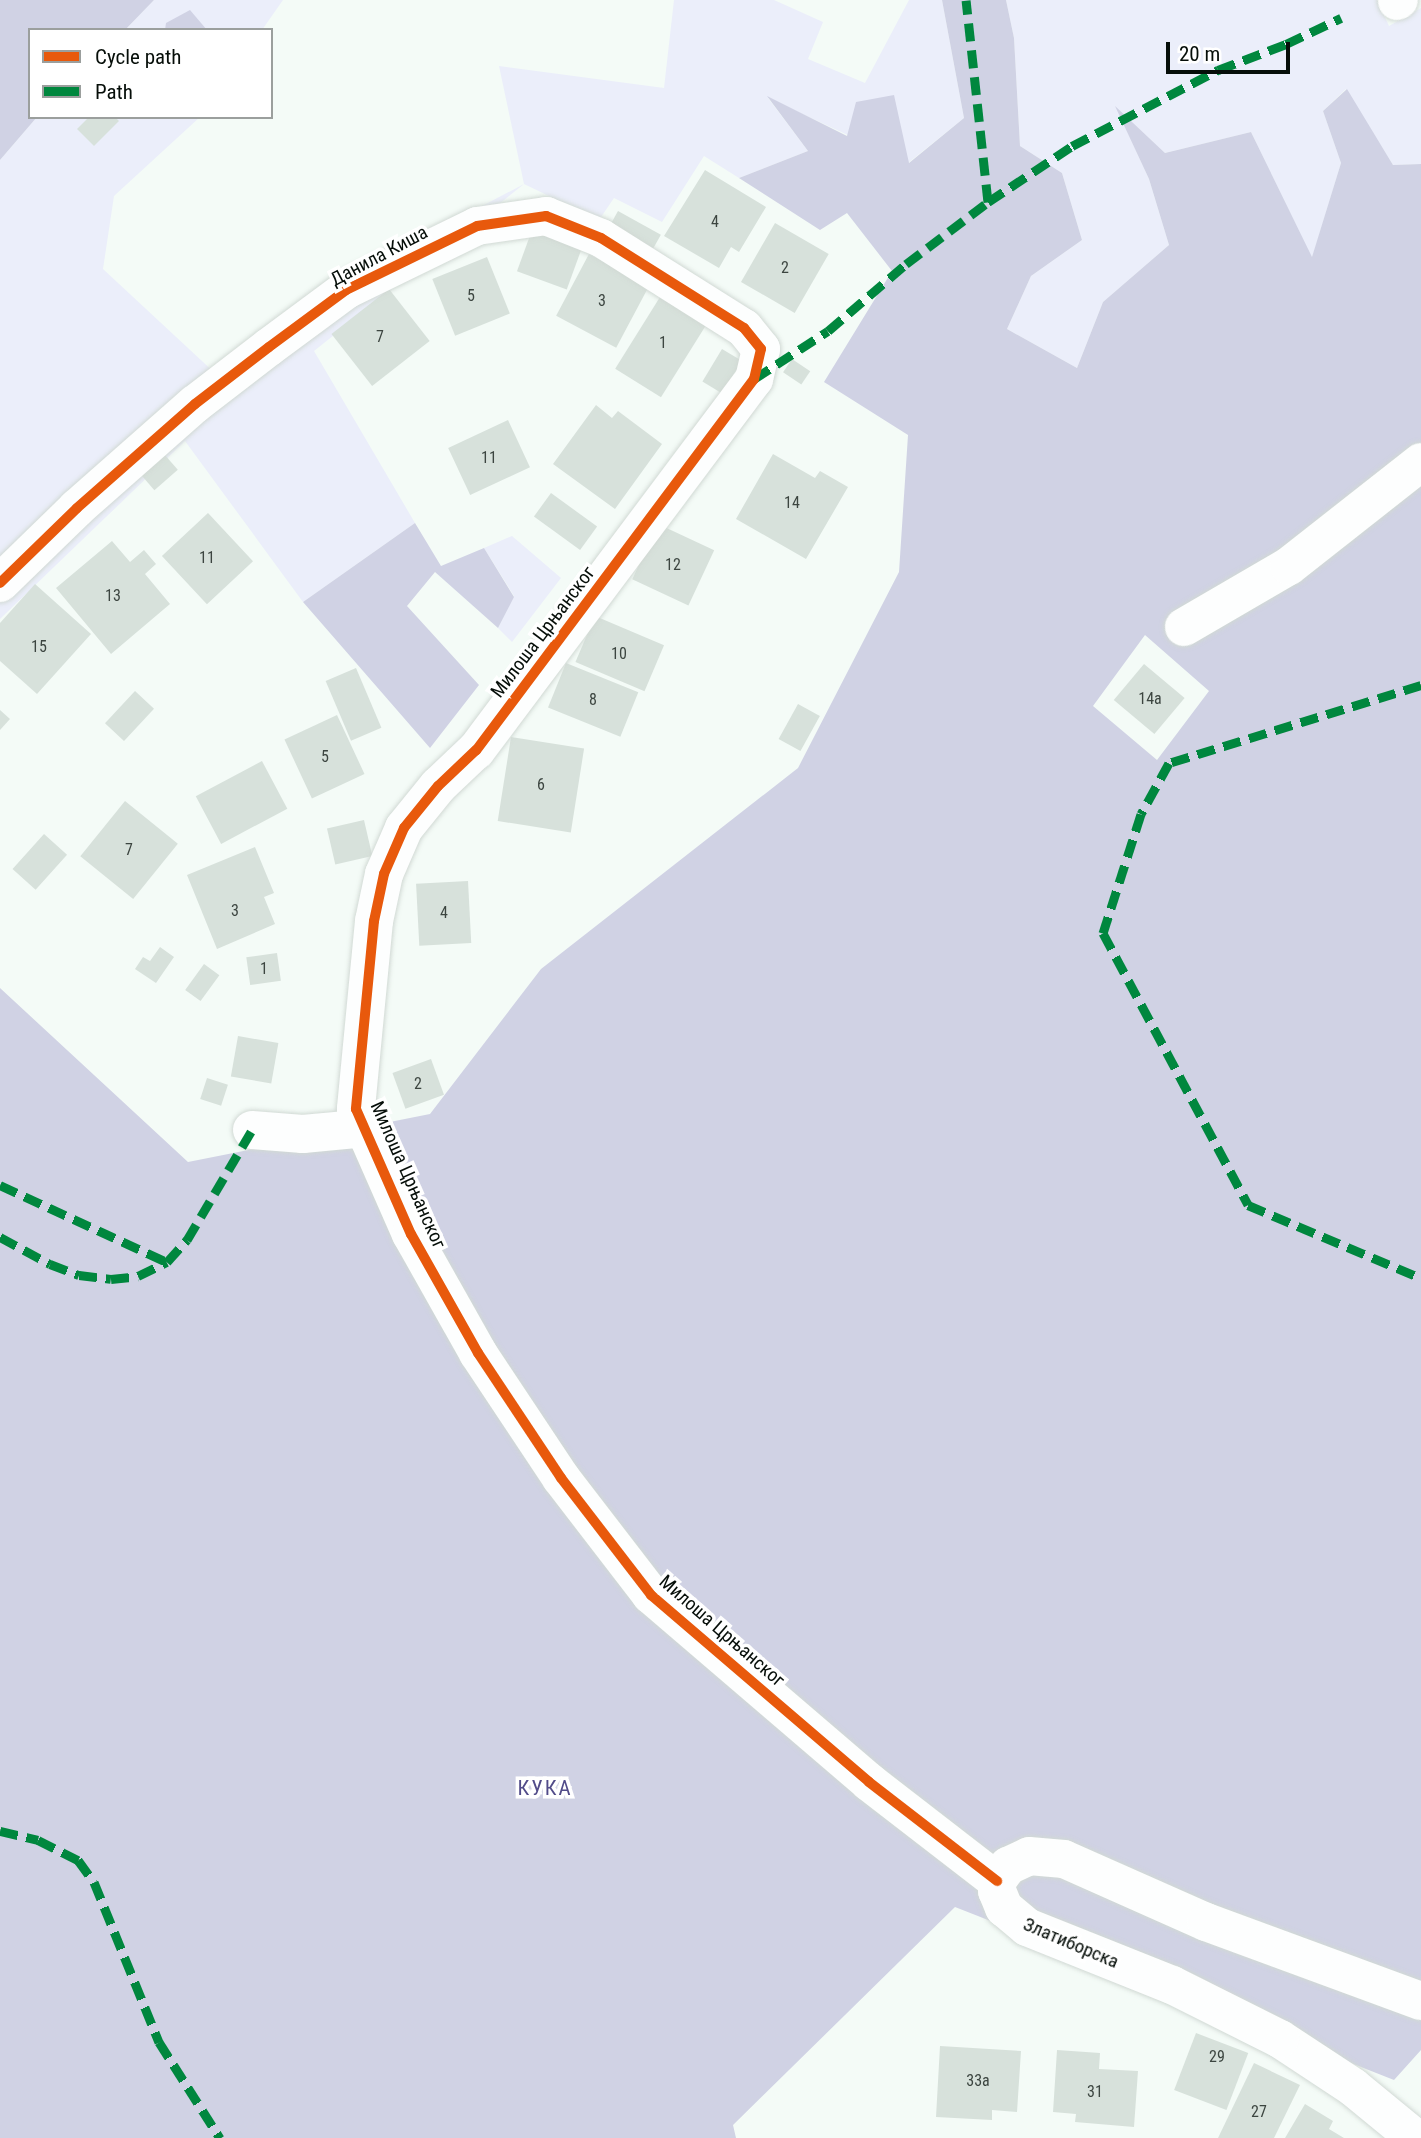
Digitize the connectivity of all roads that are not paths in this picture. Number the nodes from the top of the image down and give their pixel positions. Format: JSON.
{"nodes":[{"id":1,"x":754,"y":379,"type":"joint"},
{"id":2,"x":1421,"y":462,"type":"edge"},
{"id":3,"x":0,"y":583,"type":"edge"},
{"id":4,"x":1184,"y":627,"type":"dead end"},
{"id":5,"x":366,"y":1128,"type":"junction"},
{"id":6,"x":252,"y":1130,"type":"dead end"},
{"id":7,"x":997,"y":1881,"type":"junction"},
{"id":8,"x":1421,"y":2001,"type":"edge"},
{"id":9,"x":1415,"y":2138,"type":"edge"}],
"edges":[{"from":1,"to":3,"type":"street","name":"Данила Киша"},
{"from":1,"to":5,"type":"street","name":"Милоша Црњанског"},
{"from":2,"to":4,"type":"street"},
{"from":5,"to":6,"type":"street"},
{"from":5,"to":7,"type":"street","name":"Милоша Црњанског"},
{"from":7,"to":8,"type":"street"},
{"from":7,"to":9,"type":"street","name":"Златиборска"}]}
